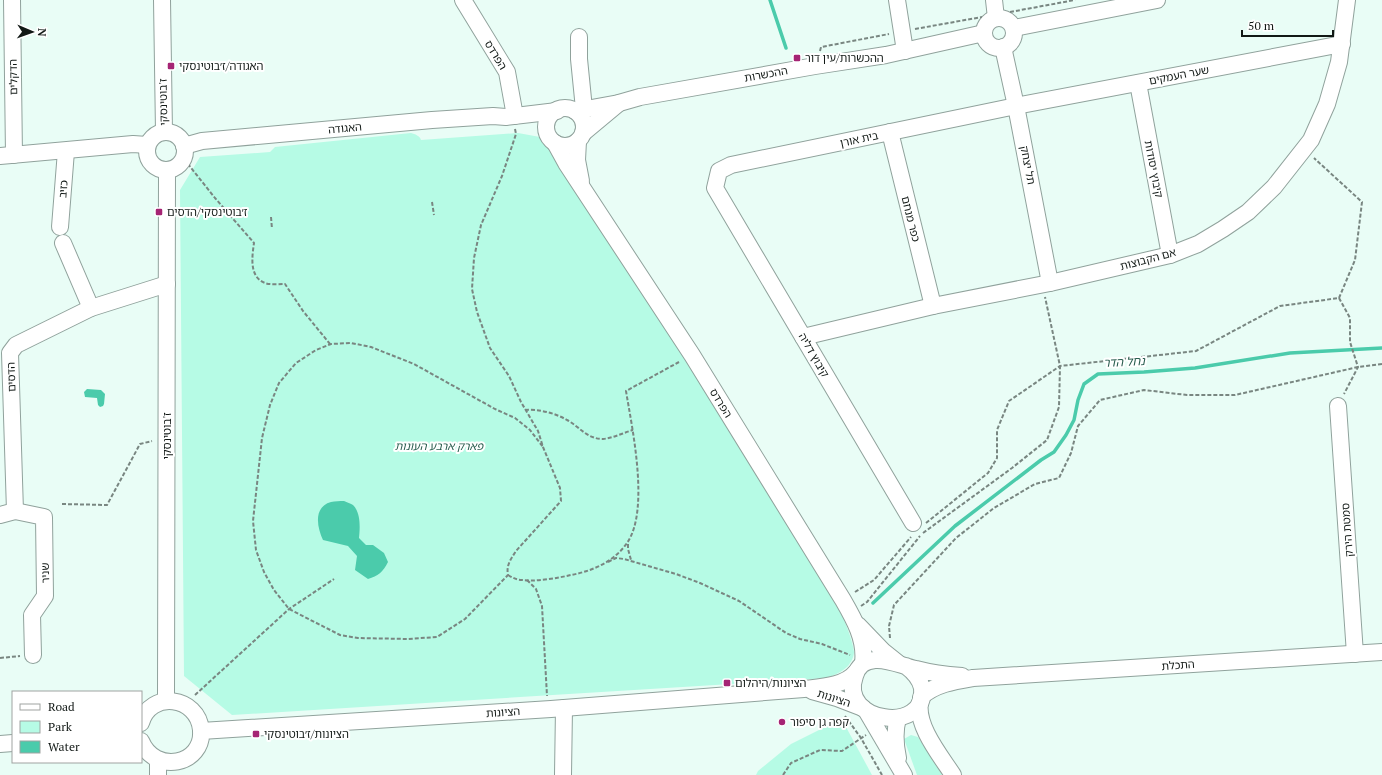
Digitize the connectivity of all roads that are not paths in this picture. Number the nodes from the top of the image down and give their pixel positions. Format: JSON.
{"nodes":[{"id":1,"x":12,"y":0,"type":"edge"},
{"id":2,"x":162,"y":0,"type":"edge"},
{"id":3,"x":463,"y":0,"type":"edge"},
{"id":4,"x":897,"y":0,"type":"edge"},
{"id":5,"x":1155,"y":0,"type":"edge"},
{"id":6,"x":1347,"y":0,"type":"edge"},
{"id":7,"x":995,"y":11,"type":"edge"},
{"id":8,"x":1014,"y":28,"type":"junction"},
{"id":9,"x":984,"y":32,"type":"junction"},
{"id":10,"x":579,"y":37,"type":"dead end"},
{"id":11,"x":1342,"y":44,"type":"junction"},
{"id":12,"x":1004,"y":48,"type":"junction"},
{"id":13,"x":905,"y":51,"type":"junction"},
{"id":14,"x":1138,"y":83,"type":"junction"},
{"id":15,"x":619,"y":103,"type":"junction"},
{"id":16,"x":1016,"y":106,"type":"junction"},
{"id":17,"x":579,"y":110,"type":"junction"},
{"id":18,"x":557,"y":111,"type":"junction"},
{"id":19,"x":511,"y":118,"type":"junction"},
{"id":20,"x":164,"y":132,"type":"junction"},
{"id":21,"x":890,"y":132,"type":"junction"},
{"id":22,"x":580,"y":137,"type":"junction"},
{"id":23,"x":552,"y":138,"type":"junction"},
{"id":24,"x":147,"y":145,"type":"junction"},
{"id":25,"x":66,"y":151,"type":"junction"},
{"id":26,"x":184,"y":152,"type":"junction"},
{"id":27,"x":7,"y":155,"type":"edge"},
{"id":28,"x":166,"y":171,"type":"junction"},
{"id":29,"x":582,"y":187,"type":"junction"},
{"id":30,"x":715,"y":188,"type":"joint"},
{"id":31,"x":1170,"y":255,"type":"junction"},
{"id":32,"x":167,"y":284,"type":"junction"},
{"id":33,"x":1046,"y":284,"type":"junction"},
{"id":34,"x":933,"y":306,"type":"junction"},
{"id":35,"x":91,"y":308,"type":"junction"},
{"id":36,"x":803,"y":337,"type":"junction"},
{"id":37,"x":1338,"y":406,"type":"road end"},
{"id":38,"x":8,"y":513,"type":"edge"},
{"id":39,"x":916,"y":528,"type":"road end"},
{"id":40,"x":849,"y":612,"type":"junction"},
{"id":41,"x":1382,"y":652,"type":"edge"},
{"id":42,"x":1355,"y":654,"type":"junction"},
{"id":43,"x":33,"y":655,"type":"road end"},
{"id":44,"x":861,"y":665,"type":"junction"},
{"id":45,"x":903,"y":665,"type":"junction"},
{"id":46,"x":973,"y":678,"type":"junction"},
{"id":47,"x":804,"y":689,"type":"junction"},
{"id":48,"x":921,"y":699,"type":"junction"},
{"id":49,"x":166,"y":701,"type":"junction"},
{"id":50,"x":556,"y":708,"type":"junction"},
{"id":51,"x":865,"y":710,"type":"junction"},
{"id":52,"x":900,"y":718,"type":"junction"},
{"id":53,"x":142,"y":721,"type":"edge"},
{"id":54,"x":201,"y":731,"type":"junction"},
{"id":55,"x":928,"y":736,"type":"junction"},
{"id":56,"x":12,"y":743,"type":"edge"},
{"id":57,"x":0,"y":744,"type":"edge"},
{"id":58,"x":142,"y":744,"type":"edge"},
{"id":59,"x":184,"y":767,"type":"edge"},
{"id":60,"x":158,"y":768,"type":"edge"},
{"id":61,"x":903,"y":772,"type":"edge"},
{"id":62,"x":563,"y":775,"type":"edge"},
{"id":63,"x":953,"y":775,"type":"edge"}],
"edges":[{"from":1,"to":27,"type":"street","name":"הדקלים"},
{"from":2,"to":20,"type":"street","name":"ז'בוטינסקי"},
{"from":3,"to":19,"type":"street","name":"הפרדס"},
{"from":4,"to":13,"type":"street"},
{"from":5,"to":8,"type":"street"},
{"from":6,"to":11,"type":"street","name":"אם הקבוצות"},
{"from":7,"to":8,"type":"street"},
{"from":7,"to":9,"type":"street"},
{"from":8,"to":12,"type":"street"},
{"from":9,"to":12,"type":"street"},
{"from":9,"to":13,"type":"street","name":"ההכשרות"},
{"from":10,"to":17,"type":"street"},
{"from":11,"to":14,"type":"street","name":"שער העמקים"},
{"from":11,"to":31,"type":"street","name":"אם הקבוצות"},
{"from":12,"to":16,"type":"street","name":"תל יצחק"},
{"from":13,"to":15,"type":"street","name":"ההכשרות"},
{"from":14,"to":16,"type":"street","name":"שער העמקים"},
{"from":14,"to":31,"type":"street","name":"קיבוץ יסודות"},
{"from":15,"to":17,"type":"street","name":"ההכשרות"},
{"from":15,"to":22,"type":"street","name":"ההכשרות"},
{"from":16,"to":21,"type":"street","name":"בית אורן"},
{"from":16,"to":33,"type":"street","name":"תל יצחק"},
{"from":17,"to":18,"type":"street"},
{"from":17,"to":22,"type":"street"},
{"from":18,"to":19,"type":"street","name":"האגודה"},
{"from":18,"to":23,"type":"street"},
{"from":19,"to":23,"type":"street","name":"האגודה"},
{"from":19,"to":26,"type":"street","name":"האגודה"},
{"from":20,"to":24,"type":"street"},
{"from":20,"to":26,"type":"street"},
{"from":21,"to":30,"type":"street","name":"בית אורן"},
{"from":21,"to":34,"type":"street","name":"כפר מנחם"},
{"from":22,"to":23,"type":"street"},
{"from":22,"to":29,"type":"street","name":"הפרדס"},
{"from":23,"to":29,"type":"street","name":"הפרדס"},
{"from":24,"to":25,"type":"street"},
{"from":24,"to":28,"type":"street"},
{"from":25,"to":27,"type":"street"},
{"from":25,"to":35,"type":"street","name":"כזיב"},
{"from":26,"to":28,"type":"street"},
{"from":28,"to":32,"type":"street","name":"ז'בוטינסקי"},
{"from":29,"to":40,"type":"street","name":"הפרדס"},
{"from":30,"to":36,"type":"street","name":"קיבוץ דליה"},
{"from":31,"to":33,"type":"street","name":"אם הקבוצות"},
{"from":32,"to":35,"type":"street","name":"הדסים"},
{"from":32,"to":49,"type":"street","name":"ז'בוטינסקי"},
{"from":33,"to":34,"type":"street","name":"אם הקבוצות"},
{"from":34,"to":36,"type":"street","name":"אם הקבוצות"},
{"from":35,"to":38,"type":"street","name":"הדסים"},
{"from":36,"to":39,"type":"street","name":"קיבוץ דליה"},
{"from":37,"to":42,"type":"street","name":"סמטת הירק"},
{"from":38,"to":43,"type":"street","name":"שניר"},
{"from":40,"to":44,"type":"street","name":"הפרדס"},
{"from":40,"to":45,"type":"street","name":"הפרדס"},
{"from":41,"to":42,"type":"street","name":"התכלת"},
{"from":42,"to":46,"type":"street","name":"התכלת"},
{"from":44,"to":45,"type":"street"},
{"from":44,"to":47,"type":"street","name":"הציונות"},
{"from":44,"to":51,"type":"street"},
{"from":45,"to":46,"type":"street","name":"התכלת"},
{"from":45,"to":48,"type":"street"},
{"from":46,"to":48,"type":"street","name":"התכלת"},
{"from":47,"to":50,"type":"street","name":"הציונות"},
{"from":47,"to":51,"type":"street","name":"הציונות"},
{"from":48,"to":52,"type":"street"},
{"from":48,"to":55,"type":"street"},
{"from":49,"to":53,"type":"street"},
{"from":49,"to":54,"type":"street"},
{"from":50,"to":54,"type":"street","name":"הציונות"},
{"from":50,"to":62,"type":"street"},
{"from":51,"to":52,"type":"street"},
{"from":51,"to":61,"type":"street"},
{"from":52,"to":55,"type":"street"},
{"from":52,"to":61,"type":"street"},
{"from":54,"to":59,"type":"street"},
{"from":55,"to":63,"type":"street"},
{"from":56,"to":57,"type":"street"},
{"from":58,"to":60,"type":"street"},
{"from":59,"to":60,"type":"street"}]}
